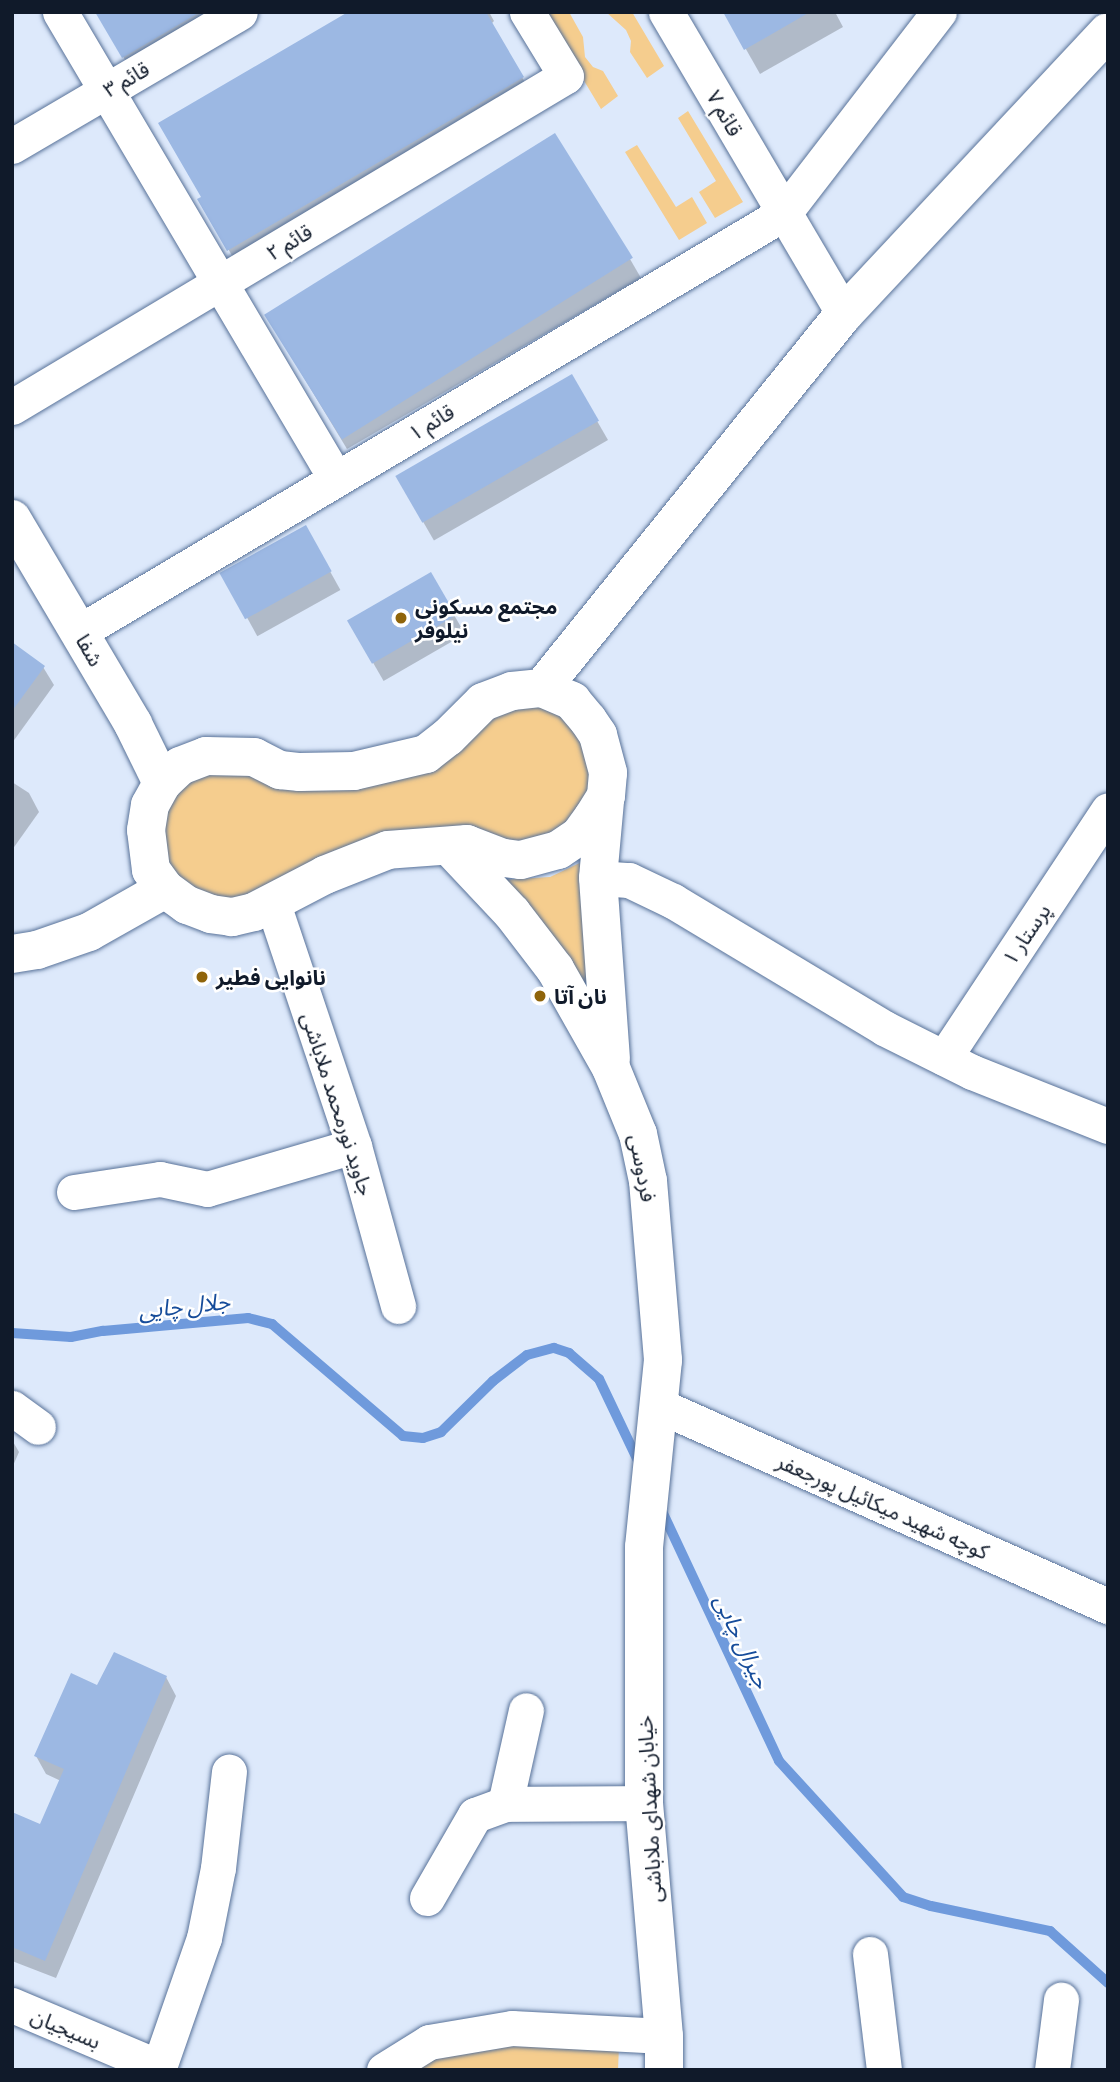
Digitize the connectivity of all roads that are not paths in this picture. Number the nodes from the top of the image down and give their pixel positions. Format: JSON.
{"nodes":[{"id":1,"x":60,"y":12,"type":"edge"},
{"id":2,"x":240,"y":12,"type":"edge"},
{"id":3,"x":527,"y":12,"type":"edge"},
{"id":4,"x":666,"y":12,"type":"edge"},
{"id":5,"x":939,"y":12,"type":"edge"},
{"id":6,"x":1108,"y":32,"type":"edge"},
{"id":7,"x":105,"y":91,"type":"junction"},
{"id":8,"x":12,"y":146,"type":"edge"},
{"id":9,"x":784,"y":213,"type":"junction"},
{"id":10,"x":219,"y":283,"type":"junction"},
{"id":11,"x":844,"y":314,"type":"junction"},
{"id":12,"x":12,"y":407,"type":"edge"},
{"id":13,"x":336,"y":479,"type":"junction"},
{"id":14,"x":12,"y":519,"type":"edge"},
{"id":15,"x":79,"y":632,"type":"junction"},
{"id":16,"x":542,"y":688,"type":"junction"},
{"id":17,"x":162,"y":783,"type":"junction"},
{"id":18,"x":606,"y":796,"type":"junction"},
{"id":19,"x":1108,"y":810,"type":"edge"},
{"id":20,"x":449,"y":846,"type":"junction"},
{"id":21,"x":598,"y":878,"type":"junction"},
{"id":22,"x":164,"y":889,"type":"junction"},
{"id":23,"x":273,"y":904,"type":"junction"},
{"id":24,"x":12,"y":954,"type":"edge"},
{"id":25,"x":944,"y":1058,"type":"junction"},
{"id":26,"x":611,"y":1068,"type":"junction"},
{"id":27,"x":1108,"y":1126,"type":"edge"},
{"id":28,"x":354,"y":1146,"type":"junction"},
{"id":29,"x":74,"y":1192,"type":"dead end"},
{"id":30,"x":398,"y":1306,"type":"dead end"},
{"id":31,"x":658,"y":1405,"type":"junction"},
{"id":32,"x":644,"y":1547,"type":"joint"},
{"id":33,"x":1108,"y":1606,"type":"edge"},
{"id":34,"x":526,"y":1710,"type":"dead end"},
{"id":35,"x":229,"y":1772,"type":"dead end"},
{"id":36,"x":644,"y":1803,"type":"junction"},
{"id":37,"x":505,"y":1804,"type":"junction"},
{"id":38,"x":427,"y":1898,"type":"dead end"},
{"id":39,"x":870,"y":1954,"type":"dead end"},
{"id":40,"x":1061,"y":2000,"type":"dead end"},
{"id":41,"x":12,"y":2005,"type":"edge"},
{"id":42,"x":664,"y":2053,"type":"edge"},
{"id":43,"x":158,"y":2068,"type":"edge"},
{"id":44,"x":384,"y":2070,"type":"edge"},
{"id":45,"x":884,"y":2070,"type":"edge"},
{"id":46,"x":1052,"y":2070,"type":"edge"}],
"edges":[{"from":1,"to":7,"type":"street"},
{"from":2,"to":7,"type":"street","name":"قائم ۳"},
{"from":3,"to":10,"type":"street","name":"قائم ۲"},
{"from":4,"to":9,"type":"street","name":"قائم ۷"},
{"from":5,"to":9,"type":"street"},
{"from":6,"to":11,"type":"street"},
{"from":7,"to":8,"type":"street","name":"قائم ۳"},
{"from":7,"to":10,"type":"street"},
{"from":9,"to":11,"type":"street","name":"قائم ۷"},
{"from":9,"to":13,"type":"street","name":"قائم ۱"},
{"from":10,"to":12,"type":"street","name":"قائم ۲"},
{"from":10,"to":13,"type":"street"},
{"from":11,"to":16,"type":"street"},
{"from":13,"to":15,"type":"street","name":"قائم ۱"},
{"from":14,"to":15,"type":"street","name":"شفا"},
{"from":15,"to":17,"type":"street","name":"شفا"},
{"from":16,"to":17,"type":"street"},
{"from":16,"to":18,"type":"street"},
{"from":17,"to":22,"type":"street"},
{"from":18,"to":20,"type":"street"},
{"from":18,"to":21,"type":"street"},
{"from":19,"to":25,"type":"street","name":"پرستار ۱"},
{"from":20,"to":23,"type":"street"},
{"from":20,"to":26,"type":"street","name":"فردوسی"},
{"from":21,"to":25,"type":"street"},
{"from":21,"to":26,"type":"street"},
{"from":22,"to":23,"type":"street"},
{"from":22,"to":24,"type":"street"},
{"from":23,"to":28,"type":"street","name":"جاوید نورمحمد ملاباشی"},
{"from":25,"to":27,"type":"street"},
{"from":26,"to":31,"type":"street","name":"فردوسی"},
{"from":28,"to":29,"type":"street"},
{"from":28,"to":30,"type":"street","name":"جاوید نورمحمد ملاباشی"},
{"from":31,"to":32,"type":"street","name":"فردوسی"},
{"from":31,"to":33,"type":"street","name":"کوچه شهید میکائیل پورجعفر"},
{"from":32,"to":36,"type":"street","name":"خیابان شهدای ملاباشی"},
{"from":34,"to":37,"type":"street"},
{"from":35,"to":43,"type":"street"},
{"from":36,"to":37,"type":"street"},
{"from":36,"to":42,"type":"street","name":"خیابان شهدای ملاباشی"},
{"from":37,"to":38,"type":"street"},
{"from":39,"to":45,"type":"street"},
{"from":40,"to":46,"type":"street"},
{"from":41,"to":43,"type":"street","name":"بسیجیان"},
{"from":42,"to":44,"type":"street"}]}
